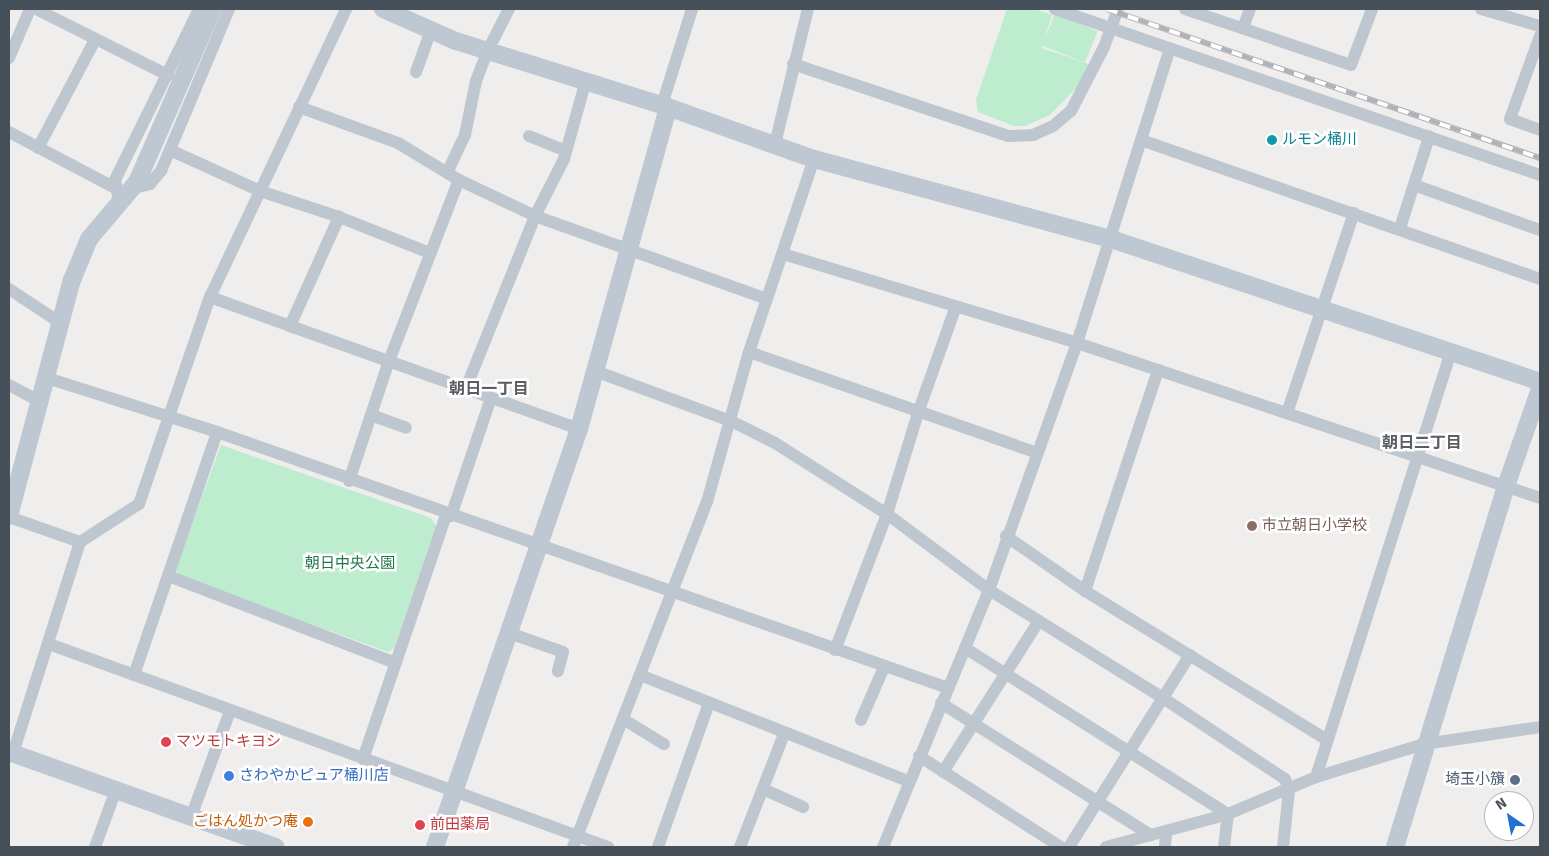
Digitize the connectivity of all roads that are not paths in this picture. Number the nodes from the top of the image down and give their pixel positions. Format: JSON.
{"nodes":[{"id":1,"x":30,"y":9,"type":"edge"},
{"id":2,"x":36,"y":9,"type":"edge"},
{"id":3,"x":199,"y":9,"type":"edge"},
{"id":4,"x":213,"y":9,"type":"edge"},
{"id":5,"x":229,"y":9,"type":"edge"},
{"id":6,"x":346,"y":9,"type":"edge"},
{"id":7,"x":383,"y":9,"type":"edge"},
{"id":8,"x":509,"y":9,"type":"edge"},
{"id":9,"x":692,"y":9,"type":"edge"},
{"id":10,"x":808,"y":9,"type":"edge"},
{"id":11,"x":1055,"y":9,"type":"edge"},
{"id":12,"x":1118,"y":9,"type":"edge"},
{"id":13,"x":1185,"y":9,"type":"edge"},
{"id":14,"x":1250,"y":9,"type":"edge"},
{"id":15,"x":1372,"y":9,"type":"edge"},
{"id":16,"x":1480,"y":9,"type":"edge"},
{"id":17,"x":1540,"y":26,"type":"edge"},
{"id":18,"x":1111,"y":28,"type":"junction"},
{"id":19,"x":1243,"y":28,"type":"junction"},
{"id":20,"x":431,"y":30,"type":"junction"},
{"id":21,"x":1540,"y":36,"type":"edge"},
{"id":22,"x":95,"y":40,"type":"junction"},
{"id":23,"x":1170,"y":48,"type":"junction"},
{"id":24,"x":488,"y":50,"type":"junction"},
{"id":25,"x":9,"y":58,"type":"edge"},
{"id":26,"x":793,"y":64,"type":"junction"},
{"id":27,"x":416,"y":72,"type":"dead end"},
{"id":28,"x":168,"y":75,"type":"junction"},
{"id":29,"x":586,"y":80,"type":"junction"},
{"id":30,"x":665,"y":106,"type":"junction"},
{"id":31,"x":299,"y":107,"type":"junction"},
{"id":32,"x":1540,"y":130,"type":"edge"},
{"id":33,"x":9,"y":132,"type":"edge"},
{"id":34,"x":529,"y":136,"type":"dead end"},
{"id":35,"x":1429,"y":138,"type":"junction"},
{"id":36,"x":1141,"y":140,"type":"junction"},
{"id":37,"x":775,"y":144,"type":"junction"},
{"id":38,"x":38,"y":148,"type":"junction"},
{"id":39,"x":170,"y":150,"type":"junction"},
{"id":40,"x":566,"y":151,"type":"junction"},
{"id":41,"x":814,"y":158,"type":"junction"},
{"id":42,"x":447,"y":173,"type":"junction"},
{"id":43,"x":1540,"y":175,"type":"edge"},
{"id":44,"x":459,"y":180,"type":"junction"},
{"id":45,"x":1414,"y":185,"type":"junction"},
{"id":46,"x":260,"y":191,"type":"junction"},
{"id":47,"x":122,"y":193,"type":"junction"},
{"id":48,"x":1354,"y":213,"type":"junction"},
{"id":49,"x":535,"y":216,"type":"junction"},
{"id":50,"x":339,"y":217,"type":"junction"},
{"id":51,"x":1400,"y":228,"type":"junction"},
{"id":52,"x":1540,"y":230,"type":"edge"},
{"id":53,"x":1111,"y":239,"type":"junction"},
{"id":54,"x":629,"y":249,"type":"junction"},
{"id":55,"x":430,"y":254,"type":"junction"},
{"id":56,"x":783,"y":254,"type":"junction"},
{"id":57,"x":1540,"y":279,"type":"edge"},
{"id":58,"x":9,"y":289,"type":"edge"},
{"id":59,"x":210,"y":297,"type":"junction"},
{"id":60,"x":767,"y":299,"type":"junction"},
{"id":61,"x":956,"y":306,"type":"junction"},
{"id":62,"x":1323,"y":310,"type":"junction"},
{"id":63,"x":59,"y":322,"type":"junction"},
{"id":64,"x":290,"y":326,"type":"junction"},
{"id":65,"x":1077,"y":344,"type":"junction"},
{"id":66,"x":749,"y":352,"type":"junction"},
{"id":67,"x":1451,"y":352,"type":"junction"},
{"id":68,"x":389,"y":361,"type":"junction"},
{"id":69,"x":1158,"y":370,"type":"junction"},
{"id":70,"x":595,"y":371,"type":"junction"},
{"id":71,"x":47,"y":378,"type":"junction"},
{"id":72,"x":1540,"y":382,"type":"edge"},
{"id":73,"x":9,"y":385,"type":"edge"},
{"id":74,"x":466,"y":388,"type":"junction"},
{"id":75,"x":1540,"y":389,"type":"edge"},
{"id":76,"x":492,"y":398,"type":"junction"},
{"id":77,"x":41,"y":402,"type":"junction"},
{"id":78,"x":919,"y":410,"type":"junction"},
{"id":79,"x":1287,"y":414,"type":"junction"},
{"id":80,"x":371,"y":415,"type":"junction"},
{"id":81,"x":168,"y":416,"type":"junction"},
{"id":82,"x":731,"y":421,"type":"junction"},
{"id":83,"x":406,"y":428,"type":"dead end"},
{"id":84,"x":579,"y":429,"type":"junction"},
{"id":85,"x":217,"y":432,"type":"junction"},
{"id":86,"x":1036,"y":454,"type":"junction"},
{"id":87,"x":1418,"y":457,"type":"junction"},
{"id":88,"x":14,"y":474,"type":"edge"},
{"id":89,"x":349,"y":480,"type":"junction"},
{"id":90,"x":1506,"y":486,"type":"junction"},
{"id":91,"x":1540,"y":498,"type":"edge"},
{"id":92,"x":887,"y":514,"type":"junction"},
{"id":93,"x":448,"y":515,"type":"junction"},
{"id":94,"x":9,"y":516,"type":"edge"},
{"id":95,"x":1006,"y":536,"type":"junction"},
{"id":96,"x":80,"y":542,"type":"junction"},
{"id":97,"x":539,"y":547,"type":"junction"},
{"id":98,"x":168,"y":576,"type":"junction"},
{"id":99,"x":989,"y":590,"type":"junction"},
{"id":100,"x":1085,"y":591,"type":"junction"},
{"id":101,"x":673,"y":592,"type":"junction"},
{"id":102,"x":1039,"y":621,"type":"junction"},
{"id":103,"x":509,"y":634,"type":"junction"},
{"id":104,"x":49,"y":644,"type":"junction"},
{"id":105,"x":965,"y":648,"type":"junction"},
{"id":106,"x":835,"y":650,"type":"junction"},
{"id":107,"x":1190,"y":655,"type":"junction"},
{"id":108,"x":396,"y":663,"type":"junction"},
{"id":109,"x":884,"y":666,"type":"junction"},
{"id":110,"x":558,"y":671,"type":"dead end"},
{"id":111,"x":1005,"y":674,"type":"junction"},
{"id":112,"x":134,"y":675,"type":"junction"},
{"id":113,"x":640,"y":676,"type":"junction"},
{"id":114,"x":948,"y":688,"type":"junction"},
{"id":115,"x":1163,"y":698,"type":"junction"},
{"id":116,"x":710,"y":703,"type":"junction"},
{"id":117,"x":941,"y":703,"type":"junction"},
{"id":118,"x":230,"y":711,"type":"junction"},
{"id":119,"x":623,"y":719,"type":"junction"},
{"id":120,"x":861,"y":720,"type":"dead end"},
{"id":121,"x":974,"y":724,"type":"junction"},
{"id":122,"x":1540,"y":726,"type":"edge"},
{"id":123,"x":784,"y":734,"type":"junction"},
{"id":124,"x":1327,"y":740,"type":"junction"},
{"id":125,"x":664,"y":744,"type":"dead end"},
{"id":126,"x":1424,"y":744,"type":"junction"},
{"id":127,"x":1129,"y":752,"type":"junction"},
{"id":128,"x":11,"y":753,"type":"edge"},
{"id":129,"x":919,"y":756,"type":"junction"},
{"id":130,"x":363,"y":759,"type":"junction"},
{"id":131,"x":943,"y":772,"type":"junction"},
{"id":132,"x":1316,"y":776,"type":"junction"},
{"id":133,"x":908,"y":781,"type":"junction"},
{"id":134,"x":763,"y":789,"type":"junction"},
{"id":135,"x":116,"y":790,"type":"junction"},
{"id":136,"x":1289,"y":790,"type":"junction"},
{"id":137,"x":454,"y":793,"type":"junction"},
{"id":138,"x":1098,"y":802,"type":"junction"},
{"id":139,"x":803,"y":807,"type":"dead end"},
{"id":140,"x":1228,"y":814,"type":"junction"},
{"id":141,"x":191,"y":817,"type":"junction"},
{"id":142,"x":1166,"y":830,"type":"junction"},
{"id":143,"x":1151,"y":835,"type":"junction"},
{"id":144,"x":575,"y":841,"type":"edge"},
{"id":145,"x":95,"y":847,"type":"edge"},
{"id":146,"x":276,"y":847,"type":"edge"},
{"id":147,"x":435,"y":847,"type":"edge"},
{"id":148,"x":608,"y":847,"type":"edge"},
{"id":149,"x":658,"y":847,"type":"edge"},
{"id":150,"x":740,"y":847,"type":"edge"},
{"id":151,"x":883,"y":847,"type":"edge"},
{"id":152,"x":1061,"y":847,"type":"edge"},
{"id":153,"x":1069,"y":847,"type":"edge"},
{"id":154,"x":1106,"y":847,"type":"edge"},
{"id":155,"x":1165,"y":847,"type":"edge"},
{"id":156,"x":1224,"y":847,"type":"edge"},
{"id":157,"x":1283,"y":847,"type":"edge"},
{"id":158,"x":1395,"y":847,"type":"edge"}],
"edges":[{"from":1,"to":25,"type":"street"},
{"from":2,"to":22,"type":"street"},
{"from":3,"to":28,"type":"street"},
{"from":4,"to":47,"type":"street"},
{"from":5,"to":39,"type":"street"},
{"from":6,"to":31,"type":"street"},
{"from":7,"to":20,"type":"street"},
{"from":8,"to":24,"type":"street"},
{"from":9,"to":30,"type":"street"},
{"from":10,"to":26,"type":"street"},
{"from":11,"to":18,"type":"street"},
{"from":12,"to":18,"type":"street"},
{"from":13,"to":19,"type":"street"},
{"from":14,"to":19,"type":"street"},
{"from":15,"to":19,"type":"street"},
{"from":16,"to":17,"type":"street"},
{"from":18,"to":23,"type":"street"},
{"from":18,"to":26,"type":"street"},
{"from":20,"to":24,"type":"street"},
{"from":20,"to":27,"type":"street"},
{"from":21,"to":32,"type":"street"},
{"from":22,"to":28,"type":"street"},
{"from":22,"to":38,"type":"street"},
{"from":23,"to":35,"type":"street"},
{"from":23,"to":36,"type":"street"},
{"from":24,"to":29,"type":"street"},
{"from":24,"to":42,"type":"street"},
{"from":26,"to":37,"type":"street"},
{"from":28,"to":47,"type":"street"},
{"from":29,"to":30,"type":"street"},
{"from":29,"to":40,"type":"street"},
{"from":30,"to":37,"type":"street"},
{"from":30,"to":54,"type":"street"},
{"from":31,"to":42,"type":"street"},
{"from":31,"to":46,"type":"street"},
{"from":33,"to":38,"type":"street"},
{"from":34,"to":40,"type":"street"},
{"from":35,"to":43,"type":"street"},
{"from":35,"to":45,"type":"street"},
{"from":36,"to":48,"type":"street"},
{"from":36,"to":53,"type":"street"},
{"from":37,"to":41,"type":"street"},
{"from":38,"to":47,"type":"street"},
{"from":39,"to":46,"type":"street"},
{"from":39,"to":47,"type":"street"},
{"from":40,"to":49,"type":"street"},
{"from":41,"to":53,"type":"street"},
{"from":41,"to":56,"type":"street"},
{"from":42,"to":44,"type":"street"},
{"from":44,"to":49,"type":"street"},
{"from":44,"to":55,"type":"street"},
{"from":45,"to":51,"type":"street"},
{"from":45,"to":52,"type":"street"},
{"from":46,"to":50,"type":"street"},
{"from":46,"to":59,"type":"street"},
{"from":47,"to":63,"type":"street"},
{"from":48,"to":51,"type":"street"},
{"from":48,"to":62,"type":"street"},
{"from":49,"to":54,"type":"street"},
{"from":49,"to":74,"type":"street"},
{"from":50,"to":55,"type":"street"},
{"from":50,"to":64,"type":"street"},
{"from":51,"to":57,"type":"street"},
{"from":53,"to":62,"type":"street"},
{"from":53,"to":65,"type":"street"},
{"from":54,"to":60,"type":"street"},
{"from":54,"to":70,"type":"street"},
{"from":55,"to":68,"type":"street"},
{"from":56,"to":60,"type":"street"},
{"from":56,"to":61,"type":"street"},
{"from":58,"to":63,"type":"street"},
{"from":59,"to":64,"type":"street"},
{"from":59,"to":81,"type":"street"},
{"from":60,"to":66,"type":"street"},
{"from":61,"to":65,"type":"street"},
{"from":61,"to":78,"type":"street"},
{"from":62,"to":67,"type":"street"},
{"from":62,"to":79,"type":"street"},
{"from":63,"to":71,"type":"street"},
{"from":64,"to":68,"type":"street"},
{"from":65,"to":69,"type":"street"},
{"from":65,"to":86,"type":"street"},
{"from":66,"to":78,"type":"street"},
{"from":66,"to":82,"type":"street"},
{"from":67,"to":72,"type":"street"},
{"from":67,"to":87,"type":"street"},
{"from":68,"to":74,"type":"street"},
{"from":68,"to":80,"type":"street"},
{"from":69,"to":79,"type":"street"},
{"from":69,"to":100,"type":"street"},
{"from":70,"to":82,"type":"street"},
{"from":70,"to":84,"type":"street"},
{"from":71,"to":77,"type":"street"},
{"from":71,"to":81,"type":"street"},
{"from":73,"to":77,"type":"street"},
{"from":74,"to":76,"type":"street"},
{"from":75,"to":90,"type":"street"},
{"from":76,"to":84,"type":"street"},
{"from":76,"to":93,"type":"street"},
{"from":77,"to":88,"type":"street"},
{"from":78,"to":86,"type":"street"},
{"from":78,"to":92,"type":"street"},
{"from":79,"to":87,"type":"street"},
{"from":80,"to":83,"type":"street"},
{"from":80,"to":89,"type":"street"},
{"from":81,"to":85,"type":"street"},
{"from":81,"to":96,"type":"street"},
{"from":82,"to":92,"type":"street"},
{"from":82,"to":101,"type":"street"},
{"from":84,"to":97,"type":"street"},
{"from":85,"to":89,"type":"street"},
{"from":85,"to":98,"type":"street"},
{"from":86,"to":95,"type":"street"},
{"from":87,"to":90,"type":"street"},
{"from":87,"to":124,"type":"street"},
{"from":88,"to":94,"type":"street"},
{"from":89,"to":93,"type":"street"},
{"from":90,"to":91,"type":"street"},
{"from":90,"to":126,"type":"street"},
{"from":92,"to":99,"type":"street"},
{"from":92,"to":106,"type":"street"},
{"from":93,"to":97,"type":"street"},
{"from":93,"to":108,"type":"street"},
{"from":94,"to":96,"type":"street"},
{"from":95,"to":99,"type":"street"},
{"from":95,"to":100,"type":"street"},
{"from":96,"to":104,"type":"street"},
{"from":97,"to":101,"type":"street"},
{"from":97,"to":103,"type":"street"},
{"from":98,"to":108,"type":"street"},
{"from":98,"to":112,"type":"street"},
{"from":99,"to":102,"type":"street"},
{"from":99,"to":105,"type":"street"},
{"from":100,"to":107,"type":"street"},
{"from":101,"to":106,"type":"street"},
{"from":101,"to":113,"type":"street"},
{"from":102,"to":111,"type":"street"},
{"from":102,"to":115,"type":"street"},
{"from":103,"to":110,"type":"street"},
{"from":103,"to":137,"type":"street"},
{"from":104,"to":112,"type":"street"},
{"from":104,"to":128,"type":"street"},
{"from":105,"to":111,"type":"street"},
{"from":105,"to":114,"type":"street"},
{"from":106,"to":109,"type":"street"},
{"from":107,"to":115,"type":"street"},
{"from":107,"to":124,"type":"street"},
{"from":108,"to":130,"type":"street"},
{"from":109,"to":114,"type":"street"},
{"from":109,"to":120,"type":"street"},
{"from":111,"to":121,"type":"street"},
{"from":111,"to":127,"type":"street"},
{"from":112,"to":118,"type":"street"},
{"from":113,"to":116,"type":"street"},
{"from":113,"to":119,"type":"street"},
{"from":114,"to":117,"type":"street"},
{"from":115,"to":127,"type":"street"},
{"from":115,"to":136,"type":"street"},
{"from":116,"to":123,"type":"street"},
{"from":116,"to":149,"type":"street"},
{"from":117,"to":121,"type":"street"},
{"from":117,"to":129,"type":"street"},
{"from":118,"to":130,"type":"street"},
{"from":118,"to":141,"type":"street"},
{"from":119,"to":125,"type":"street"},
{"from":119,"to":144,"type":"street"},
{"from":121,"to":131,"type":"street"},
{"from":121,"to":138,"type":"street"},
{"from":122,"to":126,"type":"street"},
{"from":123,"to":133,"type":"street"},
{"from":123,"to":134,"type":"street"},
{"from":124,"to":132,"type":"street"},
{"from":126,"to":132,"type":"street"},
{"from":126,"to":158,"type":"street"},
{"from":127,"to":138,"type":"street"},
{"from":127,"to":140,"type":"street"},
{"from":128,"to":135,"type":"street"},
{"from":129,"to":131,"type":"street"},
{"from":129,"to":133,"type":"street"},
{"from":130,"to":137,"type":"street"},
{"from":131,"to":152,"type":"street"},
{"from":132,"to":136,"type":"street"},
{"from":133,"to":151,"type":"street"},
{"from":134,"to":139,"type":"street"},
{"from":134,"to":150,"type":"street"},
{"from":135,"to":141,"type":"street"},
{"from":135,"to":145,"type":"street"},
{"from":136,"to":140,"type":"street"},
{"from":136,"to":157,"type":"street"},
{"from":137,"to":144,"type":"street"},
{"from":137,"to":147,"type":"street"},
{"from":138,"to":143,"type":"street"},
{"from":138,"to":153,"type":"street"},
{"from":140,"to":142,"type":"street"},
{"from":140,"to":156,"type":"street"},
{"from":141,"to":146,"type":"street"},
{"from":142,"to":143,"type":"street"},
{"from":142,"to":155,"type":"street"},
{"from":143,"to":154,"type":"street"},
{"from":144,"to":148,"type":"street"}]}
